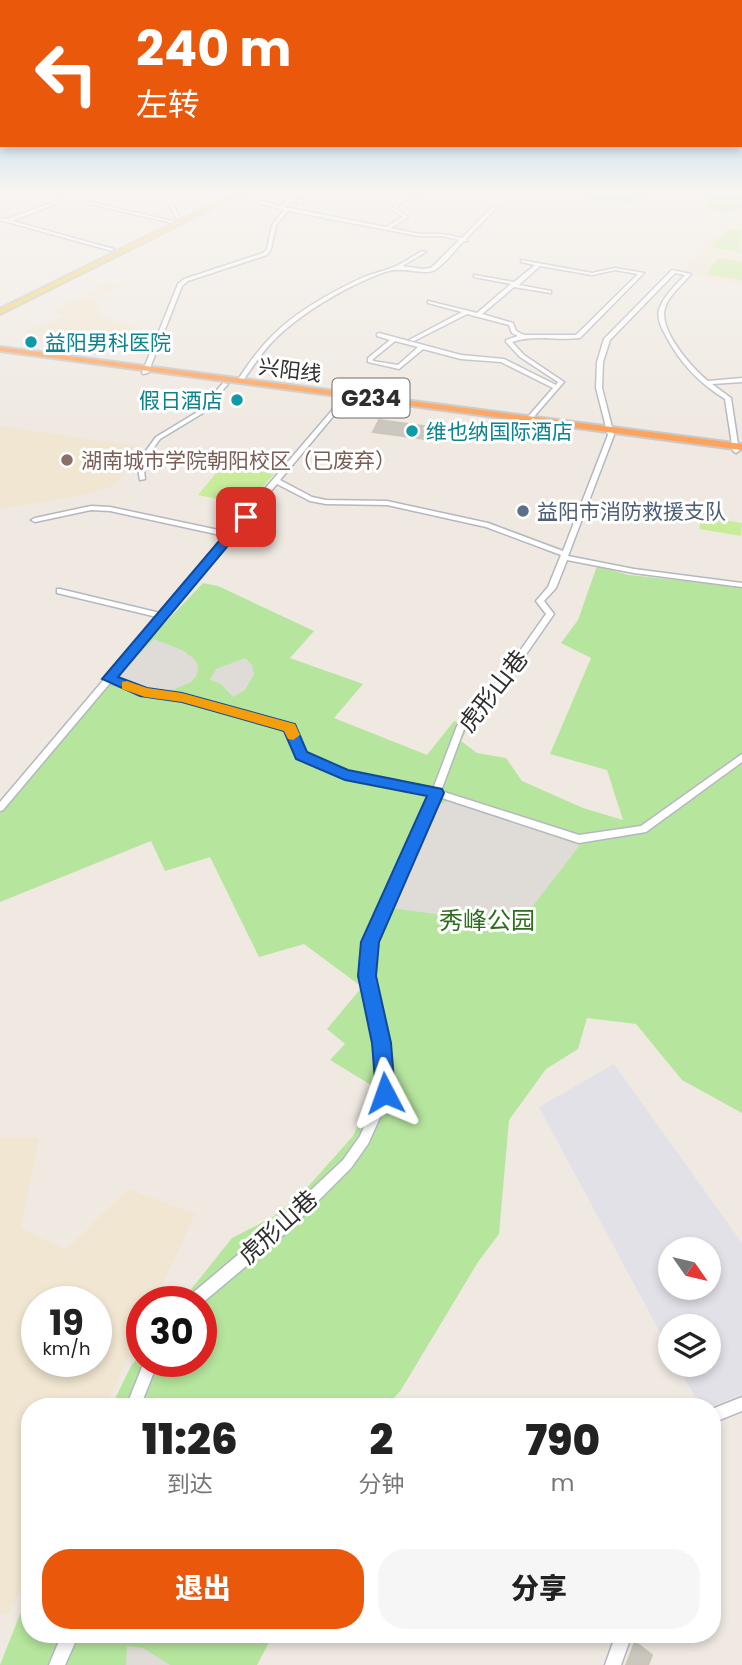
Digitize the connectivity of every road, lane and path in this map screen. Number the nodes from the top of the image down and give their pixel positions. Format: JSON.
{"nodes":[{"id":1,"x":69,"y":271,"type":"edge"},
{"id":2,"x":82,"y":271,"type":"edge"},
{"id":3,"x":214,"y":271,"type":"edge"},
{"id":4,"x":388,"y":271,"type":"edge"},
{"id":5,"x":532,"y":271,"type":"edge"},
{"id":6,"x":575,"y":271,"type":"edge"},
{"id":7,"x":607,"y":271,"type":"edge"},
{"id":8,"x":624,"y":271,"type":"edge"},
{"id":9,"x":476,"y":276,"type":"dead end"},
{"id":10,"x":516,"y":285,"type":"junction"},
{"id":11,"x":549,"y":292,"type":"dead end"},
{"id":12,"x":430,"y":302,"type":"dead end"},
{"id":13,"x":0,"y":304,"type":"edge"},
{"id":14,"x":0,"y":312,"type":"edge"},
{"id":15,"x":466,"y":312,"type":"junction"},
{"id":16,"x":478,"y":315,"type":"junction"},
{"id":17,"x":379,"y":335,"type":"dead end"},
{"id":18,"x":522,"y":336,"type":"junction"},
{"id":19,"x":394,"y":339,"type":"junction"},
{"id":20,"x":412,"y":340,"type":"dead end"},
{"id":21,"x":422,"y":347,"type":"junction"},
{"id":22,"x":0,"y":349,"type":"edge"},
{"id":23,"x":0,"y":354,"type":"edge"},
{"id":24,"x":146,"y":371,"type":"junction"},
{"id":25,"x":742,"y":380,"type":"edge"},
{"id":26,"x":240,"y":381,"type":"junction"},
{"id":27,"x":706,"y":383,"type":"junction"},
{"id":28,"x":225,"y":384,"type":"junction"},
{"id":29,"x":556,"y":387,"type":"junction"},
{"id":30,"x":346,"y":397,"type":"junction"},
{"id":31,"x":529,"y":419,"type":"junction"},
{"id":32,"x":610,"y":432,"type":"junction"},
{"id":33,"x":739,"y":449,"type":"edge"},
{"id":34,"x":142,"y":480,"type":"dead end"},
{"id":35,"x":276,"y":481,"type":"junction"},
{"id":36,"x":35,"y":520,"type":"dead end"},
{"id":37,"x":231,"y":535,"type":"junction"},
{"id":38,"x":564,"y":555,"type":"junction"},
{"id":39,"x":742,"y":585,"type":"edge"},
{"id":40,"x":60,"y":591,"type":"dead end"},
{"id":41,"x":162,"y":616,"type":"junction"},
{"id":42,"x":109,"y":679,"type":"junction"},
{"id":43,"x":742,"y":757,"type":"edge"},
{"id":44,"x":436,"y":793,"type":"junction"},
{"id":45,"x":0,"y":807,"type":"edge"},
{"id":46,"x":212,"y":1286,"type":"edge"},
{"id":47,"x":145,"y":1377,"type":"edge"},
{"id":48,"x":137,"y":1398,"type":"edge"},
{"id":49,"x":742,"y":1404,"type":"edge"},
{"id":50,"x":721,"y":1412,"type":"edge"},
{"id":51,"x":67,"y":1643,"type":"edge"},
{"id":52,"x":621,"y":1643,"type":"edge"},
{"id":53,"x":57,"y":1665,"type":"edge"},
{"id":54,"x":612,"y":1665,"type":"edge"}],
"edges":[{"from":1,"to":13,"type":"main road"},
{"from":2,"to":14,"type":"main road"},
{"from":3,"to":24,"type":"street"},
{"from":4,"to":26,"type":"street"},
{"from":5,"to":10,"type":"street"},
{"from":6,"to":7,"type":"street"},
{"from":8,"to":18,"type":"street"},
{"from":9,"to":10,"type":"street"},
{"from":10,"to":11,"type":"street"},
{"from":10,"to":16,"type":"street"},
{"from":12,"to":15,"type":"street"},
{"from":15,"to":16,"type":"street"},
{"from":15,"to":20,"type":"street"},
{"from":16,"to":18,"type":"street"},
{"from":17,"to":19,"type":"street"},
{"from":18,"to":29,"type":"street"},
{"from":19,"to":21,"type":"street"},
{"from":19,"to":21,"type":"street"},
{"from":21,"to":29,"type":"street"},
{"from":22,"to":24,"type":"highway","name":"兴阳线","number":"G234"},
{"from":23,"to":24,"type":"highway","name":"兴阳线","number":"G234"},
{"from":24,"to":26,"type":"highway","name":"兴阳线","number":"G234"},
{"from":24,"to":28,"type":"highway","name":"兴阳线","number":"G234"},
{"from":25,"to":27,"type":"street"},
{"from":26,"to":30,"type":"highway","name":"兴阳线","number":"G234"},
{"from":27,"to":32,"type":"street"},
{"from":27,"to":33,"type":"street"},
{"from":28,"to":30,"type":"highway","name":"兴阳线","number":"G234"},
{"from":28,"to":34,"type":"street"},
{"from":29,"to":31,"type":"street"},
{"from":30,"to":31,"type":"highway","name":"兴阳线","number":"G234"},
{"from":30,"to":32,"type":"highway","name":"兴阳线","number":"G234"},
{"from":30,"to":35,"type":"street"},
{"from":31,"to":32,"type":"highway","name":"兴阳线","number":"G234"},
{"from":32,"to":33,"type":"highway","name":"兴阳线","number":"G234"},
{"from":32,"to":38,"type":"street"},
{"from":35,"to":37,"type":"street"},
{"from":35,"to":38,"type":"street"},
{"from":36,"to":37,"type":"street"},
{"from":37,"to":41,"type":"street"},
{"from":38,"to":39,"type":"street"},
{"from":38,"to":44,"type":"street","name":"虎形山巷"},
{"from":40,"to":41,"type":"street"},
{"from":41,"to":42,"type":"street"},
{"from":42,"to":44,"type":"street"},
{"from":42,"to":45,"type":"street"},
{"from":43,"to":44,"type":"street"},
{"from":44,"to":46,"type":"street","name":"虎形山巷"},
{"from":47,"to":48,"type":"street"},
{"from":49,"to":50,"type":"street"},
{"from":51,"to":53,"type":"street"},
{"from":52,"to":54,"type":"street"}]}
